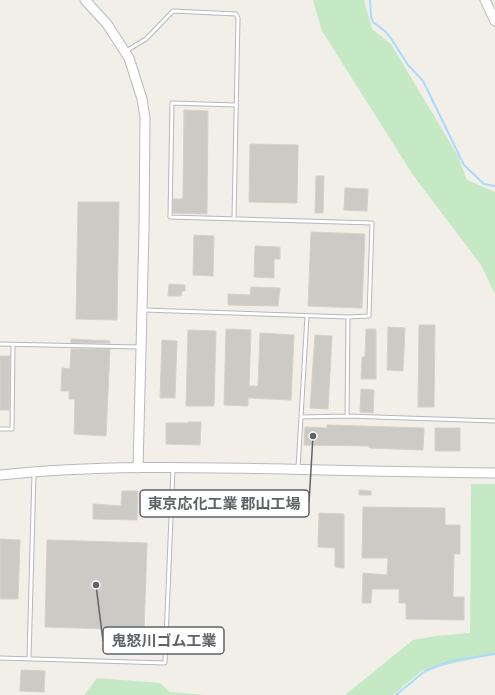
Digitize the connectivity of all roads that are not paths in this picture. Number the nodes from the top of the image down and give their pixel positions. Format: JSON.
{"nodes":[{"id":1,"x":85,"y":0,"type":"edge"},
{"id":2,"x":485,"y":0,"type":"edge"},
{"id":3,"x":495,"y":21,"type":"edge"},
{"id":4,"x":125,"y":52,"type":"junction"},
{"id":5,"x":236,"y":105,"type":"junction"},
{"id":6,"x":234,"y":218,"type":"junction"},
{"id":7,"x":142,"y":310,"type":"junction"},
{"id":8,"x":307,"y":316,"type":"junction"},
{"id":9,"x":348,"y":317,"type":"junction"},
{"id":10,"x":0,"y":344,"type":"edge"},
{"id":11,"x":13,"y":345,"type":"junction"},
{"id":12,"x":141,"y":347,"type":"junction"},
{"id":13,"x":346,"y":416,"type":"junction"},
{"id":14,"x":301,"y":418,"type":"junction"},
{"id":15,"x":495,"y":421,"type":"edge"},
{"id":16,"x":0,"y":429,"type":"edge"},
{"id":17,"x":173,"y":467,"type":"junction"},
{"id":18,"x":138,"y":468,"type":"junction"},
{"id":19,"x":298,"y":469,"type":"junction"},
{"id":20,"x":34,"y":472,"type":"junction"},
{"id":21,"x":495,"y":473,"type":"edge"},
{"id":22,"x":0,"y":475,"type":"edge"},
{"id":23,"x":0,"y":658,"type":"edge"},
{"id":24,"x":29,"y":659,"type":"junction"}],
"edges":[{"from":1,"to":4,"type":"street"},
{"from":2,"to":3,"type":"street"},
{"from":4,"to":5,"type":"lane"},
{"from":4,"to":7,"type":"street"},
{"from":5,"to":6,"type":"lane"},
{"from":5,"to":6,"type":"lane"},
{"from":6,"to":9,"type":"lane"},
{"from":7,"to":8,"type":"lane"},
{"from":7,"to":12,"type":"street"},
{"from":8,"to":9,"type":"lane"},
{"from":8,"to":14,"type":"lane"},
{"from":9,"to":13,"type":"lane"},
{"from":10,"to":11,"type":"lane"},
{"from":11,"to":12,"type":"lane"},
{"from":11,"to":16,"type":"lane"},
{"from":12,"to":18,"type":"street"},
{"from":13,"to":14,"type":"lane"},
{"from":13,"to":15,"type":"lane"},
{"from":14,"to":19,"type":"lane"},
{"from":17,"to":18,"type":"street"},
{"from":17,"to":19,"type":"street"},
{"from":17,"to":24,"type":"lane"},
{"from":18,"to":20,"type":"street"},
{"from":19,"to":21,"type":"street"},
{"from":20,"to":22,"type":"street"},
{"from":20,"to":24,"type":"lane"},
{"from":23,"to":24,"type":"lane"}]}
